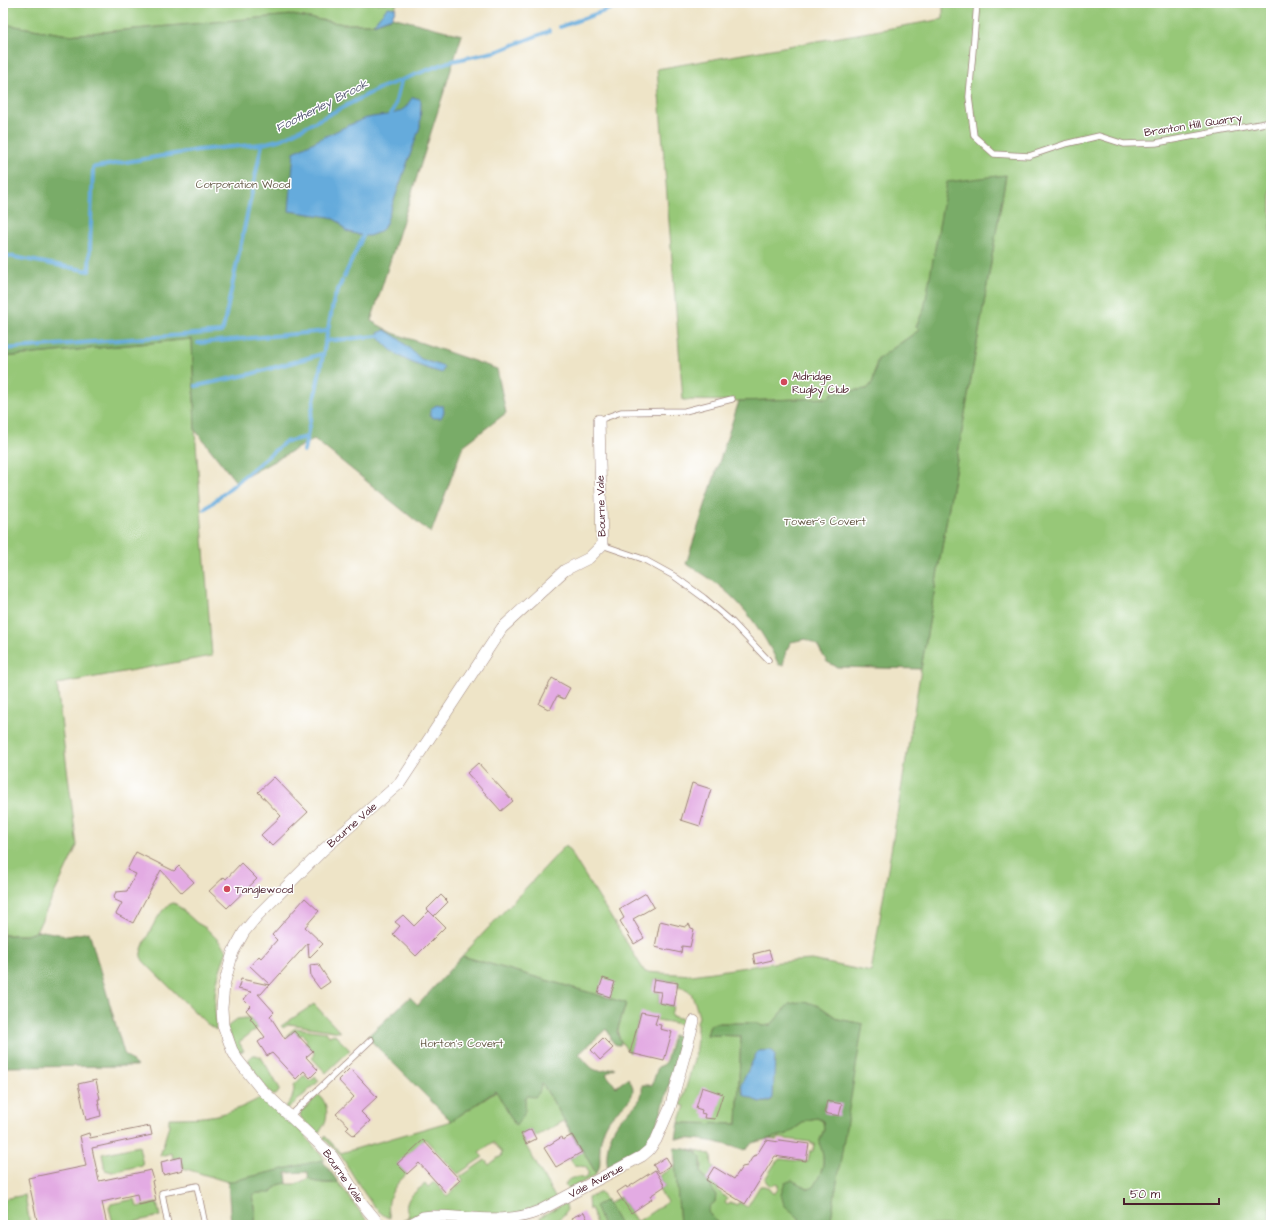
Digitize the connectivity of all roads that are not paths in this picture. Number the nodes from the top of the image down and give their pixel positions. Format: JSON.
{"nodes":[{"id":1,"x":977,"y":3,"type":"edge"},
{"id":2,"x":1271,"y":122,"type":"edge"},
{"id":3,"x":732,"y":399,"type":"dead end"},
{"id":4,"x":599,"y":420,"type":"joint"},
{"id":5,"x":602,"y":545,"type":"junction"},
{"id":6,"x":768,"y":660,"type":"dead end"},
{"id":7,"x":694,"y":1021,"type":"dead end"},
{"id":8,"x":371,"y":1040,"type":"dead end"},
{"id":9,"x":290,"y":1116,"type":"junction"},
{"id":10,"x":168,"y":1225,"type":"edge"},
{"id":11,"x":206,"y":1225,"type":"edge"},
{"id":12,"x":380,"y":1225,"type":"edge"},
{"id":13,"x":409,"y":1225,"type":"edge"}],
"edges":[{"from":1,"to":2,"type":"lane","name":"Branton Hill Quarry"},
{"from":3,"to":4,"type":"lane"},
{"from":4,"to":5,"type":"street","name":"Bourne Vale"},
{"from":5,"to":6,"type":"lane"},
{"from":5,"to":9,"type":"street","name":"Bourne Vale"},
{"from":7,"to":13,"type":"street","name":"Vale Avenue"},
{"from":8,"to":9,"type":"lane"},
{"from":9,"to":12,"type":"street","name":"Bourne Vale"},
{"from":10,"to":11,"type":"lane"}]}
